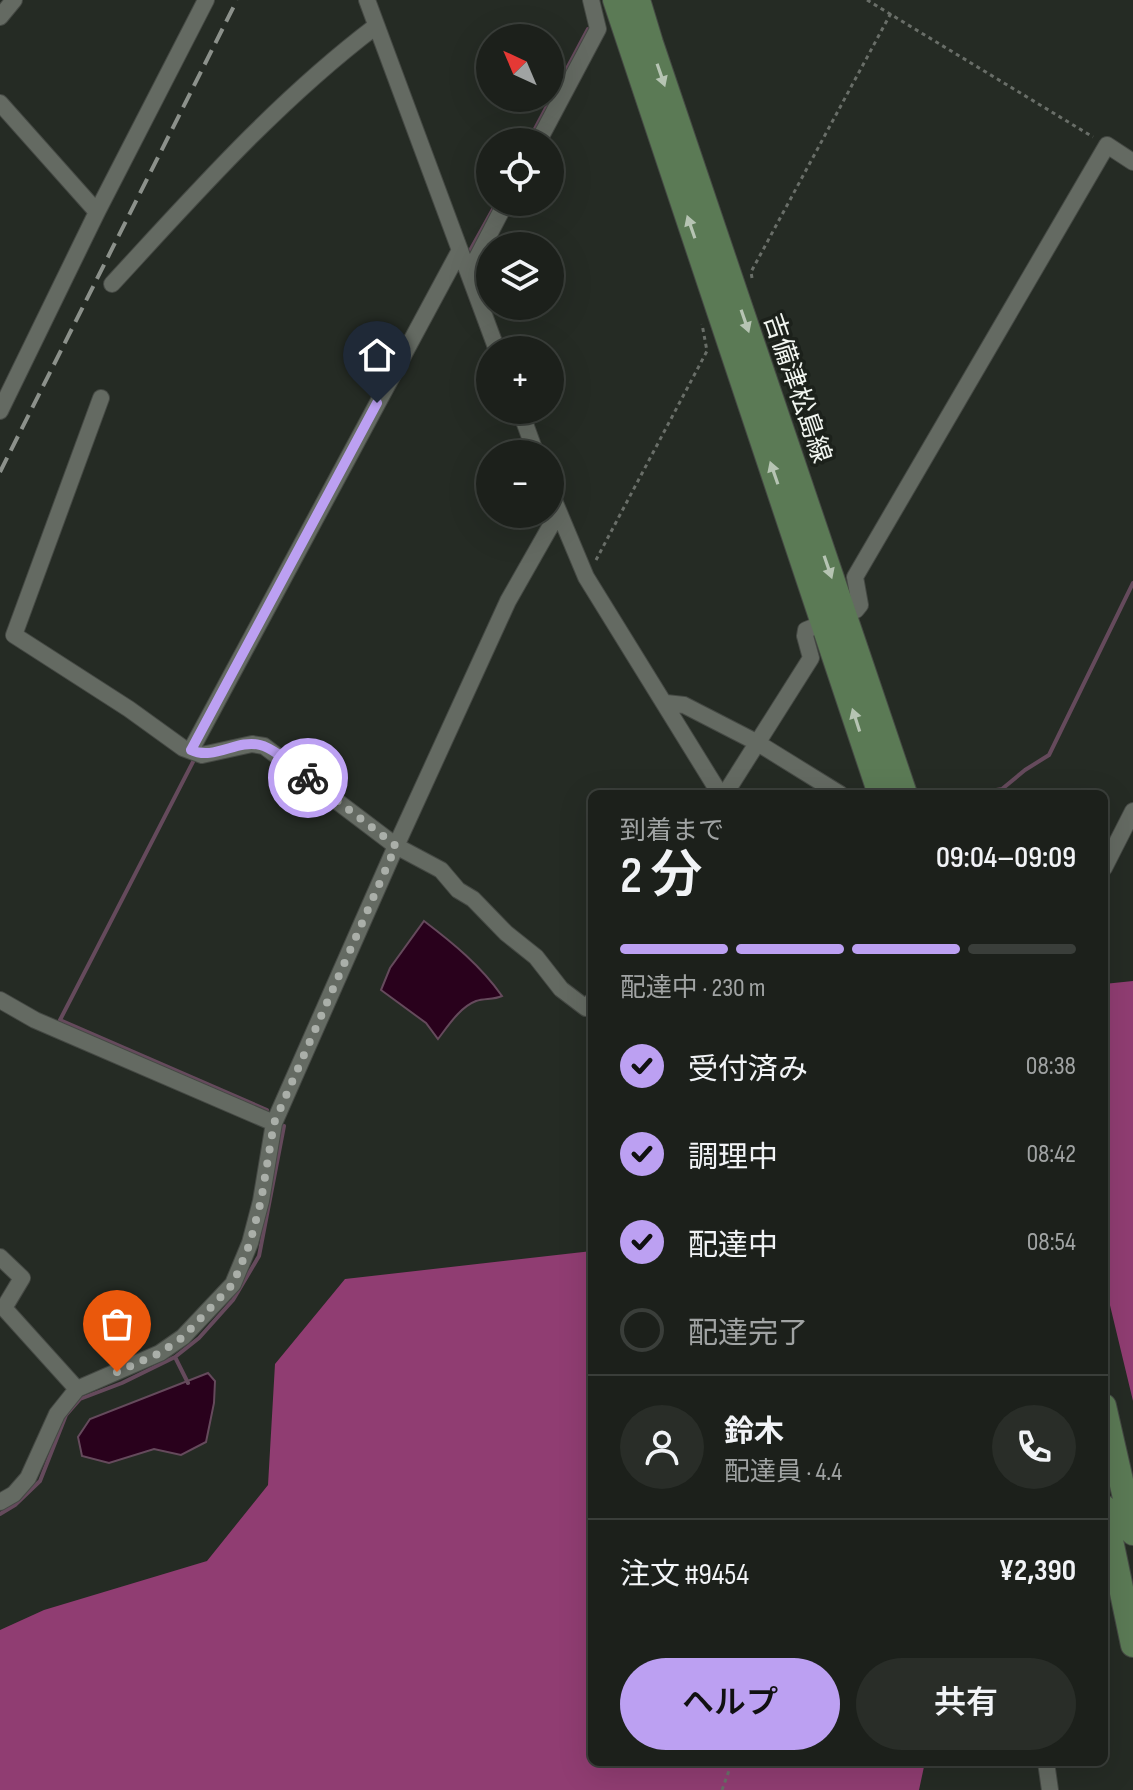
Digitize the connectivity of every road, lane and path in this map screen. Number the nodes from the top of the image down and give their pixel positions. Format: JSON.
{"nodes":[{"id":1,"x":14,"y":0,"type":"edge"},
{"id":2,"x":206,"y":0,"type":"edge"},
{"id":3,"x":367,"y":0,"type":"edge"},
{"id":4,"x":591,"y":0,"type":"edge"},
{"id":5,"x":615,"y":0,"type":"edge"},
{"id":6,"x":638,"y":0,"type":"edge"},
{"id":7,"x":867,"y":0,"type":"edge"},
{"id":8,"x":891,"y":13,"type":"junction"},
{"id":9,"x":0,"y":17,"type":"edge"},
{"id":10,"x":376,"y":26,"type":"junction"},
{"id":11,"x":0,"y":103,"type":"edge"},
{"id":12,"x":545,"y":128,"type":"edge"},
{"id":13,"x":1107,"y":145,"type":"junction"},
{"id":14,"x":1133,"y":162,"type":"edge"},
{"id":15,"x":97,"y":212,"type":"junction"},
{"id":16,"x":496,"y":216,"type":"edge"},
{"id":17,"x":464,"y":260,"type":"junction"},
{"id":18,"x":112,"y":284,"type":"dead end"},
{"id":19,"x":730,"y":309,"type":"junction"},
{"id":20,"x":492,"y":336,"type":"edge"},
{"id":21,"x":101,"y":398,"type":"dead end"},
{"id":22,"x":0,"y":411,"type":"edge"},
{"id":23,"x":564,"y":527,"type":"edge"},
{"id":24,"x":549,"y":528,"type":"edge"},
{"id":25,"x":586,"y":577,"type":"junction"},
{"id":26,"x":834,"y":618,"type":"junction"},
{"id":27,"x":666,"y":703,"type":"junction"},
{"id":28,"x":756,"y":742,"type":"junction"},
{"id":29,"x":196,"y":752,"type":"junction"},
{"id":30,"x":720,"y":790,"type":"edge"},
{"id":31,"x":726,"y":790,"type":"edge"},
{"id":32,"x":834,"y":790,"type":"edge"},
{"id":33,"x":879,"y":790,"type":"edge"},
{"id":34,"x":903,"y":790,"type":"edge"},
{"id":35,"x":1133,"y":811,"type":"edge"},
{"id":36,"x":396,"y":846,"type":"junction"},
{"id":37,"x":1108,"y":858,"type":"edge"},
{"id":38,"x":0,"y":1000,"type":"edge"},
{"id":39,"x":588,"y":1006,"type":"edge"},
{"id":40,"x":274,"y":1123,"type":"junction"},
{"id":41,"x":0,"y":1257,"type":"edge"},
{"id":42,"x":77,"y":1389,"type":"junction"},
{"id":43,"x":1108,"y":1424,"type":"edge"},
{"id":44,"x":0,"y":1502,"type":"edge"},
{"id":45,"x":1108,"y":1526,"type":"edge"},
{"id":46,"x":1133,"y":1533,"type":"edge"},
{"id":47,"x":1133,"y":1645,"type":"edge"},
{"id":48,"x":731,"y":1766,"type":"edge"},
{"id":49,"x":1047,"y":1766,"type":"edge"},
{"id":50,"x":722,"y":1790,"type":"edge"},
{"id":51,"x":1050,"y":1790,"type":"edge"}],
"edges":[{"from":1,"to":9,"type":"street"},
{"from":2,"to":15,"type":"street"},
{"from":3,"to":10,"type":"street"},
{"from":4,"to":12,"type":"street"},
{"from":19,"to":5,"type":"main road","name":"吉備津松島線","one_way":true},
{"from":6,"to":19,"type":"main road","name":"吉備津松島線","one_way":true},
{"from":7,"to":8,"type":"path"},
{"from":8,"to":13,"type":"path"},
{"from":8,"to":19,"type":"path"},
{"from":10,"to":17,"type":"street"},
{"from":10,"to":18,"type":"street"},
{"from":11,"to":15,"type":"street"},
{"from":13,"to":14,"type":"street"},
{"from":13,"to":26,"type":"street"},
{"from":15,"to":22,"type":"street"},
{"from":16,"to":17,"type":"street"},
{"from":17,"to":20,"type":"street"},
{"from":17,"to":29,"type":"street"},
{"from":19,"to":25,"type":"path"},
{"from":19,"to":26,"type":"main road","name":"吉備津松島線"},
{"from":21,"to":29,"type":"street"},
{"from":23,"to":25,"type":"street"},
{"from":24,"to":36,"type":"street"},
{"from":25,"to":27,"type":"street"},
{"from":26,"to":28,"type":"street"},
{"from":33,"to":26,"type":"main road","name":"吉備津松島線","one_way":true},
{"from":26,"to":34,"type":"main road","name":"吉備津松島線"},
{"from":27,"to":28,"type":"street"},
{"from":27,"to":30,"type":"street"},
{"from":28,"to":31,"type":"street"},
{"from":28,"to":32,"type":"street"},
{"from":29,"to":36,"type":"street"},
{"from":35,"to":37,"type":"street"},
{"from":36,"to":39,"type":"street"},
{"from":36,"to":40,"type":"street"},
{"from":38,"to":40,"type":"street"},
{"from":40,"to":42,"type":"street"},
{"from":41,"to":42,"type":"street"},
{"from":42,"to":44,"type":"street"},
{"from":43,"to":46,"type":"main road"},
{"from":45,"to":47,"type":"main road"},
{"from":48,"to":50,"type":"path"},
{"from":49,"to":51,"type":"street"}]}
